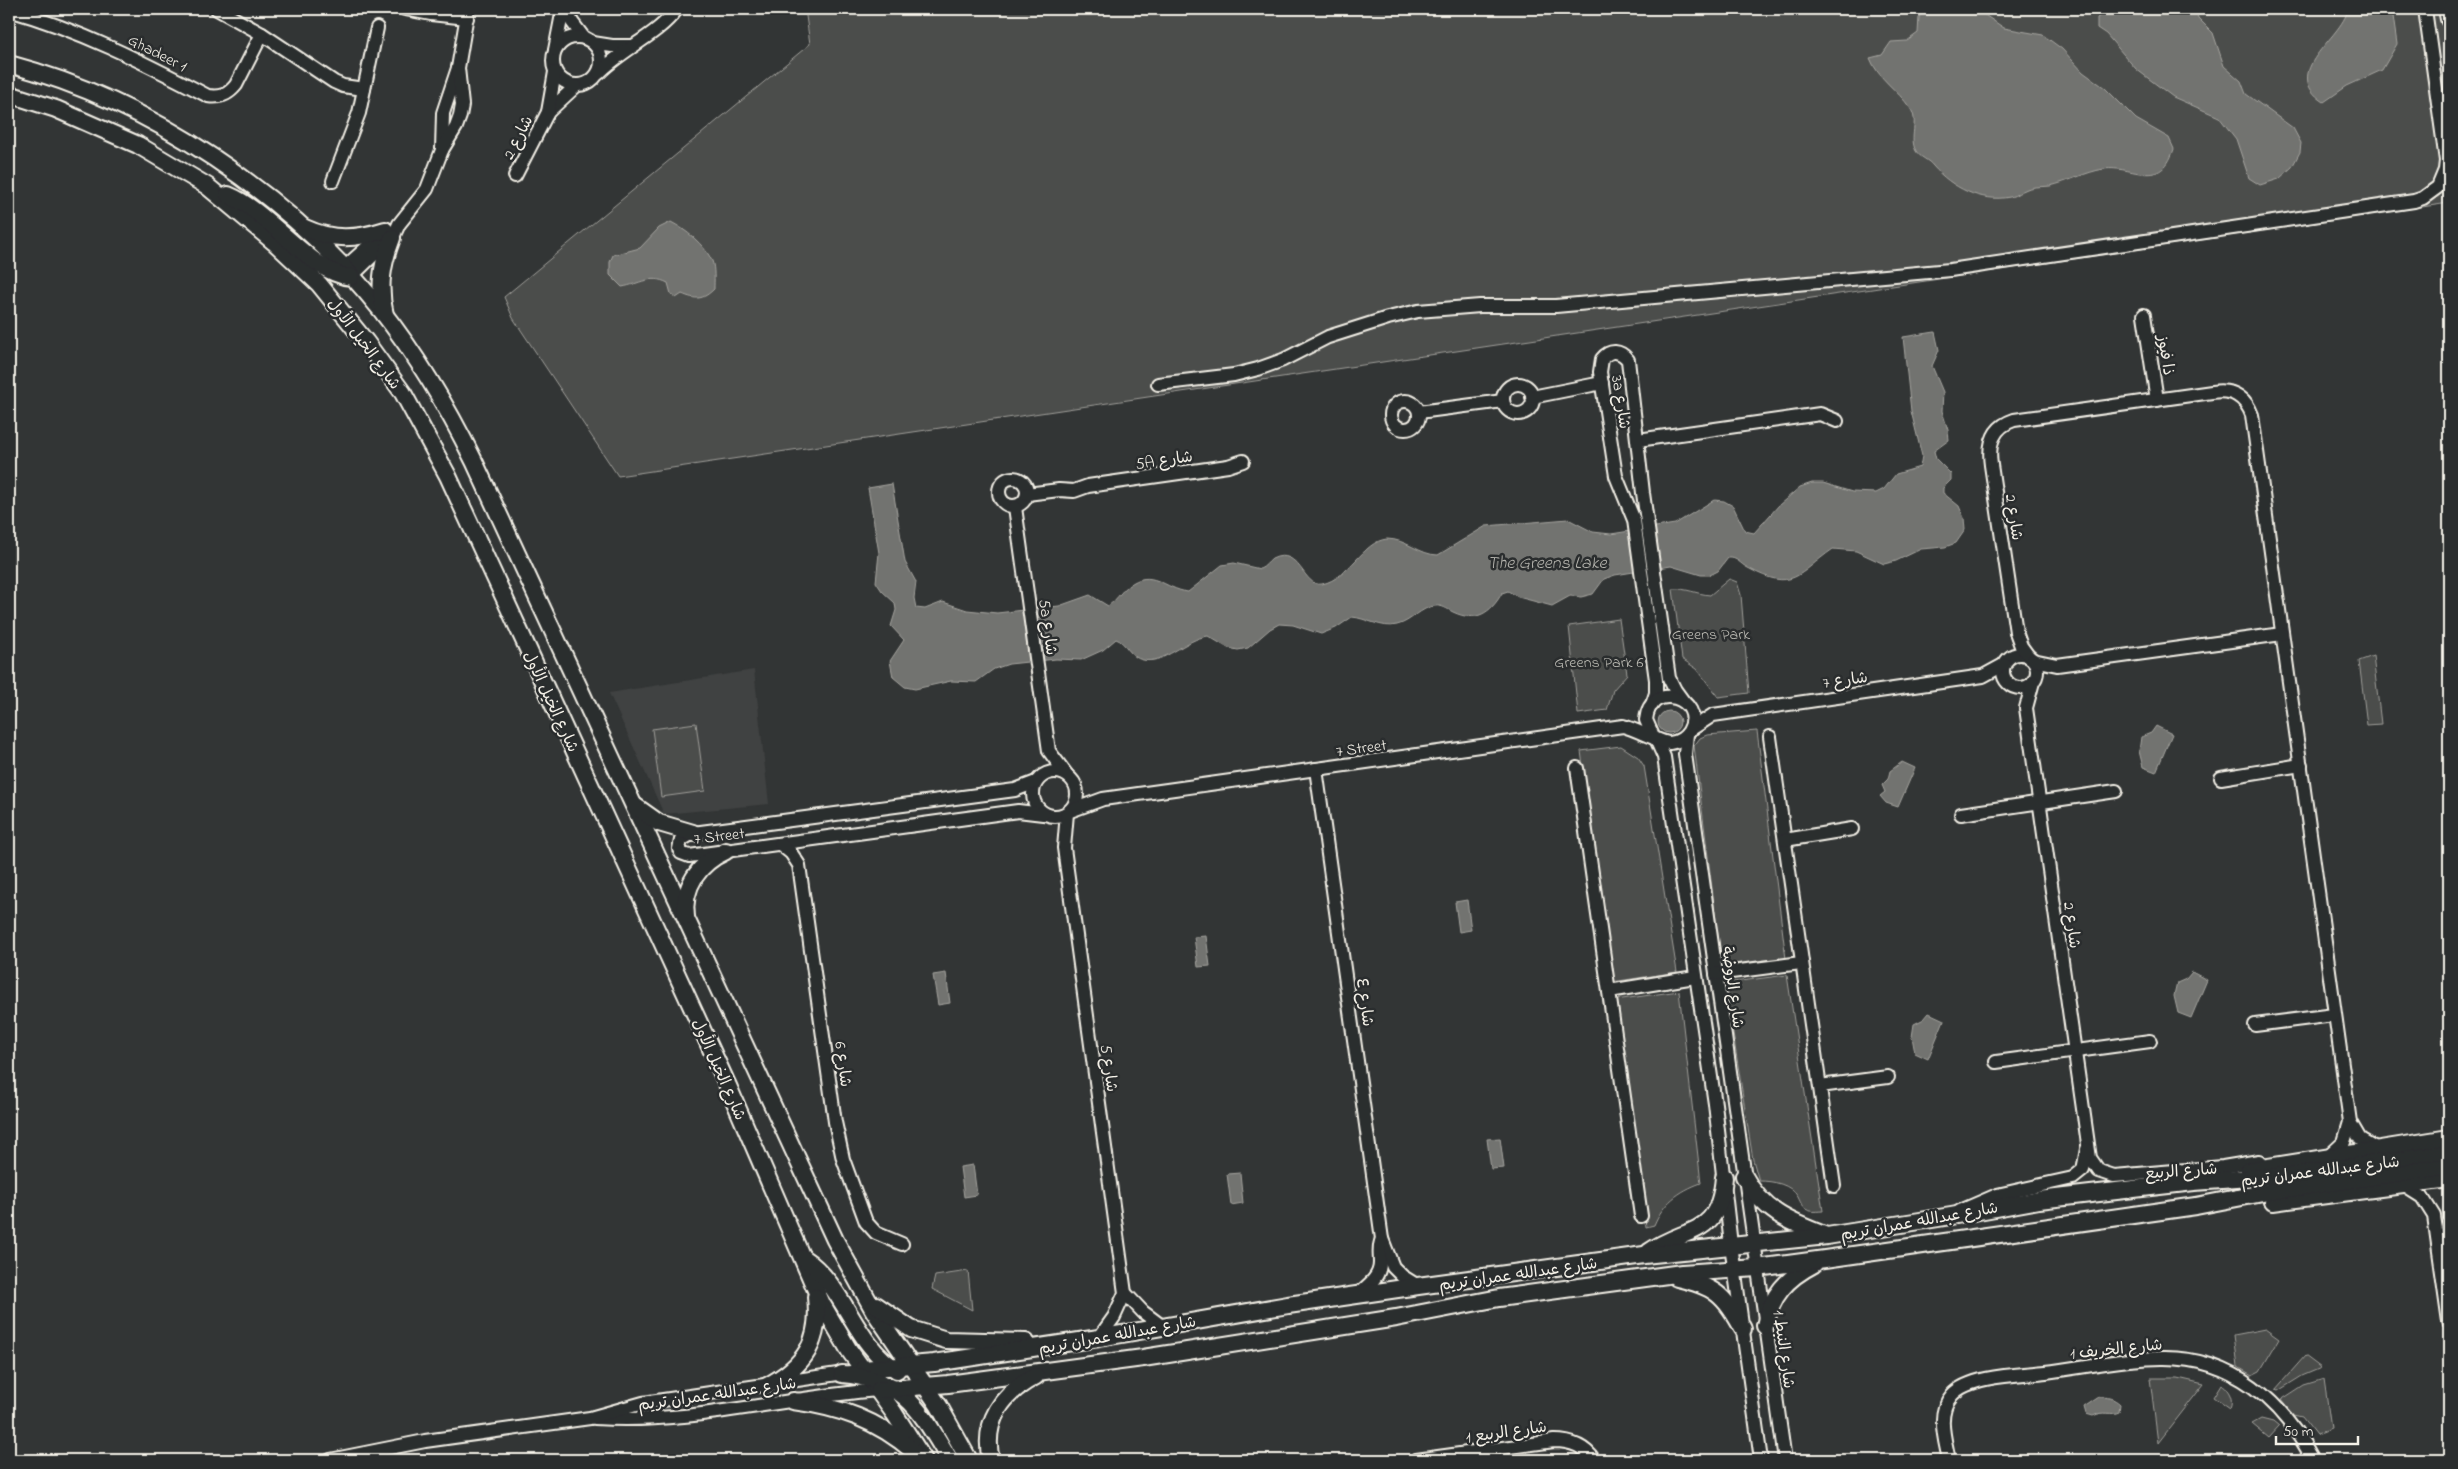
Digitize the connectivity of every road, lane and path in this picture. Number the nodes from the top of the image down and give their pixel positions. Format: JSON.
{"nodes":[{"id":1,"x":217,"y":9,"type":"edge"},
{"id":2,"x":405,"y":9,"type":"edge"},
{"id":3,"x":564,"y":9,"type":"edge"},
{"id":4,"x":677,"y":9,"type":"edge"},
{"id":5,"x":2425,"y":9,"type":"edge"},
{"id":6,"x":2447,"y":9,"type":"edge"},
{"id":7,"x":9,"y":10,"type":"edge"},
{"id":8,"x":467,"y":13,"type":"edge"},
{"id":9,"x":2449,"y":19,"type":"edge"},
{"id":10,"x":377,"y":28,"type":"dead end"},
{"id":11,"x":262,"y":34,"type":"junction"},
{"id":12,"x":588,"y":40,"type":"junction"},
{"id":13,"x":631,"y":46,"type":"junction"},
{"id":14,"x":555,"y":52,"type":"junction"},
{"id":15,"x":9,"y":64,"type":"edge"},
{"id":16,"x":555,"y":72,"type":"junction"},
{"id":17,"x":599,"y":73,"type":"junction"},
{"id":18,"x":576,"y":86,"type":"junction"},
{"id":19,"x":364,"y":89,"type":"junction"},
{"id":20,"x":9,"y":94,"type":"edge"},
{"id":21,"x":548,"y":112,"type":"junction"},
{"id":22,"x":515,"y":176,"type":"dead end"},
{"id":23,"x":333,"y":181,"type":"dead end"},
{"id":24,"x":214,"y":192,"type":"junction"},
{"id":25,"x":295,"y":222,"type":"junction"},
{"id":26,"x":392,"y":231,"type":"junction"},
{"id":27,"x":345,"y":274,"type":"junction"},
{"id":28,"x":336,"y":292,"type":"junction"},
{"id":29,"x":341,"y":310,"type":"junction"},
{"id":30,"x":384,"y":314,"type":"junction"},
{"id":31,"x":2144,"y":314,"type":"dead end"},
{"id":32,"x":1158,"y":384,"type":"dead end"},
{"id":33,"x":1603,"y":386,"type":"junction"},
{"id":34,"x":1532,"y":397,"type":"junction"},
{"id":35,"x":2157,"y":400,"type":"junction"},
{"id":36,"x":1503,"y":401,"type":"junction"},
{"id":37,"x":1418,"y":412,"type":"dead end"},
{"id":38,"x":1838,"y":421,"type":"dead end"},
{"id":39,"x":1637,"y":437,"type":"junction"},
{"id":40,"x":1243,"y":461,"type":"dead end"},
{"id":41,"x":1642,"y":473,"type":"junction"},
{"id":42,"x":1616,"y":476,"type":"junction"},
{"id":43,"x":1028,"y":494,"type":"junction"},
{"id":44,"x":1015,"y":506,"type":"junction"},
{"id":45,"x":2016,"y":632,"type":"junction"},
{"id":46,"x":2282,"y":634,"type":"junction"},
{"id":47,"x":2031,"y":659,"type":"junction"},
{"id":48,"x":2006,"y":662,"type":"junction"},
{"id":49,"x":2057,"y":665,"type":"junction"},
{"id":50,"x":1982,"y":676,"type":"junction"},
{"id":51,"x":2034,"y":680,"type":"junction"},
{"id":52,"x":2009,"y":684,"type":"junction"},
{"id":53,"x":1685,"y":703,"type":"junction"},
{"id":54,"x":1650,"y":707,"type":"junction"},
{"id":55,"x":2026,"y":708,"type":"junction"},
{"id":56,"x":1713,"y":715,"type":"junction"},
{"id":57,"x":1623,"y":726,"type":"junction"},
{"id":58,"x":1688,"y":732,"type":"junction"},
{"id":59,"x":1770,"y":737,"type":"dead end"},
{"id":60,"x":1655,"y":738,"type":"junction"},
{"id":61,"x":1049,"y":751,"type":"junction"},
{"id":62,"x":2301,"y":765,"type":"junction"},
{"id":63,"x":1578,"y":768,"type":"dead end"},
{"id":64,"x":1316,"y":769,"type":"junction"},
{"id":65,"x":1070,"y":777,"type":"junction"},
{"id":66,"x":2221,"y":778,"type":"dead end"},
{"id":67,"x":1037,"y":781,"type":"junction"},
{"id":68,"x":2116,"y":791,"type":"dead end"},
{"id":69,"x":1103,"y":799,"type":"junction"},
{"id":70,"x":632,"y":802,"type":"junction"},
{"id":71,"x":2040,"y":802,"type":"junction"},
{"id":72,"x":1068,"y":812,"type":"junction"},
{"id":73,"x":1045,"y":814,"type":"junction"},
{"id":74,"x":1961,"y":814,"type":"dead end"},
{"id":75,"x":1852,"y":829,"type":"dead end"},
{"id":76,"x":693,"y":833,"type":"junction"},
{"id":77,"x":814,"y":839,"type":"junction"},
{"id":78,"x":1785,"y":840,"type":"junction"},
{"id":79,"x":780,"y":844,"type":"junction"},
{"id":80,"x":1064,"y":848,"type":"junction"},
{"id":81,"x":726,"y":851,"type":"junction"},
{"id":82,"x":800,"y":865,"type":"junction"},
{"id":83,"x":687,"y":922,"type":"junction"},
{"id":84,"x":1801,"y":963,"type":"junction"},
{"id":85,"x":1716,"y":974,"type":"junction"},
{"id":86,"x":1695,"y":977,"type":"junction"},
{"id":87,"x":1609,"y":991,"type":"junction"},
{"id":88,"x":2334,"y":1014,"type":"junction"},
{"id":89,"x":2255,"y":1024,"type":"dead end"},
{"id":90,"x":2150,"y":1040,"type":"dead end"},
{"id":91,"x":2074,"y":1052,"type":"junction"},
{"id":92,"x":1996,"y":1062,"type":"dead end"},
{"id":93,"x":1888,"y":1077,"type":"dead end"},
{"id":94,"x":1820,"y":1086,"type":"junction"},
{"id":95,"x":2350,"y":1122,"type":"junction"},
{"id":96,"x":2449,"y":1138,"type":"edge"},
{"id":97,"x":2087,"y":1147,"type":"junction"},
{"id":98,"x":2377,"y":1149,"type":"junction"},
{"id":99,"x":2449,"y":1153,"type":"edge"},
{"id":100,"x":2329,"y":1156,"type":"junction"},
{"id":101,"x":2449,"y":1166,"type":"edge"},
{"id":102,"x":2291,"y":1175,"type":"junction"},
{"id":103,"x":1744,"y":1176,"type":"junction"},
{"id":104,"x":1724,"y":1177,"type":"junction"},
{"id":105,"x":2449,"y":1179,"type":"edge"},
{"id":106,"x":2403,"y":1185,"type":"junction"},
{"id":107,"x":1834,"y":1186,"type":"dead end"},
{"id":108,"x":2196,"y":1206,"type":"junction"},
{"id":109,"x":1641,"y":1216,"type":"dead end"},
{"id":110,"x":1951,"y":1216,"type":"junction"},
{"id":111,"x":2442,"y":1227,"type":"edge"},
{"id":112,"x":1826,"y":1236,"type":"junction"},
{"id":113,"x":1382,"y":1239,"type":"junction"},
{"id":114,"x":1753,"y":1243,"type":"junction"},
{"id":115,"x":902,"y":1244,"type":"dead end"},
{"id":116,"x":1731,"y":1245,"type":"junction"},
{"id":117,"x":1644,"y":1255,"type":"junction"},
{"id":118,"x":803,"y":1258,"type":"junction"},
{"id":119,"x":1825,"y":1259,"type":"junction"},
{"id":120,"x":1757,"y":1268,"type":"junction"},
{"id":121,"x":1735,"y":1269,"type":"junction"},
{"id":122,"x":1665,"y":1275,"type":"junction"},
{"id":123,"x":1418,"y":1286,"type":"junction"},
{"id":124,"x":815,"y":1290,"type":"junction"},
{"id":125,"x":1125,"y":1293,"type":"junction"},
{"id":126,"x":1357,"y":1295,"type":"junction"},
{"id":127,"x":866,"y":1296,"type":"junction"},
{"id":128,"x":2449,"y":1322,"type":"edge"},
{"id":129,"x":1765,"y":1326,"type":"junction"},
{"id":130,"x":1163,"y":1327,"type":"junction"},
{"id":131,"x":1743,"y":1329,"type":"junction"},
{"id":132,"x":889,"y":1335,"type":"junction"},
{"id":133,"x":864,"y":1337,"type":"junction"},
{"id":134,"x":1099,"y":1338,"type":"junction"},
{"id":135,"x":1046,"y":1346,"type":"junction"},
{"id":136,"x":910,"y":1366,"type":"junction"},
{"id":137,"x":891,"y":1367,"type":"junction"},
{"id":138,"x":1046,"y":1371,"type":"junction"},
{"id":139,"x":866,"y":1373,"type":"junction"},
{"id":140,"x":842,"y":1374,"type":"joint"},
{"id":141,"x":924,"y":1383,"type":"junction"},
{"id":142,"x":767,"y":1386,"type":"junction"},
{"id":143,"x":896,"y":1388,"type":"junction"},
{"id":144,"x":879,"y":1390,"type":"junction"},
{"id":145,"x":793,"y":1401,"type":"junction"},
{"id":146,"x":590,"y":1418,"type":"junction"},
{"id":147,"x":330,"y":1460,"type":"edge"},
{"id":148,"x":924,"y":1460,"type":"edge"},
{"id":149,"x":950,"y":1460,"type":"edge"},
{"id":150,"x":969,"y":1460,"type":"edge"},
{"id":151,"x":992,"y":1460,"type":"edge"},
{"id":152,"x":1416,"y":1460,"type":"edge"},
{"id":153,"x":1594,"y":1460,"type":"edge"},
{"id":154,"x":1761,"y":1460,"type":"edge"},
{"id":155,"x":1785,"y":1460,"type":"edge"},
{"id":156,"x":1948,"y":1460,"type":"edge"},
{"id":157,"x":2313,"y":1460,"type":"edge"}],
"edges":[{"from":1,"to":11,"type":"street"},
{"from":2,"to":8,"type":"street"},
{"from":3,"to":12,"type":"street"},
{"from":3,"to":14,"type":"street","name":"شارع 2"},
{"from":4,"to":13,"type":"street","name":"شارع 2"},
{"from":5,"to":32,"type":"street"},
{"from":6,"to":9,"type":"main road"},
{"from":7,"to":11,"type":"street","name":"Ghadeer 1"},
{"from":8,"to":26,"type":"street"},
{"from":10,"to":19,"type":"street"},
{"from":11,"to":19,"type":"street"},
{"from":12,"to":13,"type":"street"},
{"from":12,"to":14,"type":"street"},
{"from":12,"to":17,"type":"street"},
{"from":13,"to":17,"type":"street","name":"شارع 2"},
{"from":14,"to":16,"type":"street","name":"شارع 2"},
{"from":15,"to":25,"type":"main road","name":"شارع الخيل الأول"},
{"from":16,"to":18,"type":"street"},
{"from":16,"to":21,"type":"street","name":"شارع 2"},
{"from":17,"to":18,"type":"street","name":"شارع 2"},
{"from":18,"to":21,"type":"street","name":"شارع 2"},
{"from":19,"to":23,"type":"street"},
{"from":20,"to":24,"type":"main road","name":"شارع الخيل الأول"},
{"from":21,"to":22,"type":"street","name":"شارع 2"},
{"from":24,"to":27,"type":"main road"},
{"from":24,"to":29,"type":"main road","name":"شارع الخيل الأول"},
{"from":25,"to":26,"type":"main road"},
{"from":25,"to":27,"type":"main road","name":"شارع الخيل الأول"},
{"from":26,"to":27,"type":"street"},
{"from":26,"to":30,"type":"main road"},
{"from":27,"to":28,"type":"main road"},
{"from":27,"to":30,"type":"main road","name":"شارع الخيل الأول"},
{"from":28,"to":29,"type":"main road"},
{"from":28,"to":30,"type":"main road"},
{"from":29,"to":118,"type":"main road","name":"شارع الخيل الأول"},
{"from":30,"to":70,"type":"main road","name":"شارع الخيل الأول"},
{"from":31,"to":35,"type":"street","name":"ذا فيوز"},
{"from":33,"to":34,"type":"street"},
{"from":33,"to":39,"type":"street","name":"3a شارع"},
{"from":33,"to":42,"type":"street","name":"3a شارع"},
{"from":34,"to":36,"type":"street"},
{"from":34,"to":36,"type":"street"},
{"from":35,"to":45,"type":"street","name":"شارع 2"},
{"from":35,"to":46,"type":"street"},
{"from":36,"to":37,"type":"street"},
{"from":38,"to":39,"type":"street"},
{"from":39,"to":41,"type":"street","name":"3a شارع"},
{"from":40,"to":43,"type":"street","name":"5A شارع"},
{"from":41,"to":42,"type":"street"},
{"from":41,"to":53,"type":"street","name":"3a شارع"},
{"from":42,"to":54,"type":"street","name":"3a شارع"},
{"from":43,"to":44,"type":"street"},
{"from":43,"to":44,"type":"street"},
{"from":44,"to":61,"type":"street","name":"5a شارع"},
{"from":45,"to":47,"type":"street","name":"شارع 2"},
{"from":45,"to":48,"type":"street","name":"شارع 2"},
{"from":46,"to":49,"type":"street"},
{"from":46,"to":62,"type":"street"},
{"from":47,"to":48,"type":"street"},
{"from":47,"to":49,"type":"street"},
{"from":47,"to":51,"type":"street"},
{"from":48,"to":50,"type":"street","name":"شارع 7"},
{"from":48,"to":52,"type":"street"},
{"from":49,"to":51,"type":"street"},
{"from":50,"to":52,"type":"street","name":"شارع 7"},
{"from":50,"to":56,"type":"street","name":"شارع 7"},
{"from":51,"to":52,"type":"street"},
{"from":51,"to":55,"type":"street","name":"شارع 2"},
{"from":52,"to":55,"type":"street","name":"شارع 2"},
{"from":53,"to":54,"type":"street"},
{"from":53,"to":56,"type":"street","name":"شارع 7"},
{"from":53,"to":58,"type":"street"},
{"from":54,"to":57,"type":"street"},
{"from":54,"to":60,"type":"street"},
{"from":55,"to":71,"type":"street","name":"شارع 2"},
{"from":56,"to":58,"type":"street","name":"شارع 7"},
{"from":57,"to":60,"type":"street"},
{"from":57,"to":64,"type":"street","name":"7 Street"},
{"from":58,"to":60,"type":"street"},
{"from":58,"to":85,"type":"street","name":"شارع الروضة"},
{"from":59,"to":78,"type":"street"},
{"from":60,"to":86,"type":"street"},
{"from":61,"to":65,"type":"street","name":"5a شارع"},
{"from":61,"to":67,"type":"street","name":"5a شارع"},
{"from":62,"to":66,"type":"street"},
{"from":62,"to":88,"type":"street"},
{"from":63,"to":87,"type":"street"},
{"from":64,"to":69,"type":"street","name":"7 Street"},
{"from":64,"to":113,"type":"street","name":"شارع ٤"},
{"from":65,"to":67,"type":"street"},
{"from":65,"to":69,"type":"street"},
{"from":65,"to":72,"type":"street"},
{"from":67,"to":73,"type":"street"},
{"from":67,"to":76,"type":"street","name":"7 Street"},
{"from":68,"to":71,"type":"street"},
{"from":69,"to":72,"type":"street","name":"7 Street"},
{"from":70,"to":76,"type":"main road"},
{"from":70,"to":83,"type":"main road","name":"شارع الخيل الأول"},
{"from":71,"to":74,"type":"street"},
{"from":71,"to":91,"type":"street","name":"شارع 2"},
{"from":72,"to":73,"type":"street"},
{"from":72,"to":80,"type":"street","name":"شارع 5"},
{"from":73,"to":77,"type":"street","name":"7 Street"},
{"from":73,"to":80,"type":"street","name":"شارع 5"},
{"from":75,"to":78,"type":"street"},
{"from":76,"to":81,"type":"street","name":"7 Street"},
{"from":77,"to":79,"type":"street","name":"7 Street"},
{"from":77,"to":82,"type":"street"},
{"from":78,"to":84,"type":"street"},
{"from":79,"to":81,"type":"street","name":"7 Street"},
{"from":79,"to":82,"type":"street"},
{"from":80,"to":125,"type":"street","name":"شارع 5"},
{"from":81,"to":83,"type":"main road"},
{"from":82,"to":115,"type":"street","name":"شارع 6"},
{"from":83,"to":127,"type":"main road","name":"شارع الخيل الأول"},
{"from":84,"to":85,"type":"street"},
{"from":84,"to":94,"type":"street"},
{"from":85,"to":103,"type":"street","name":"شارع الروضة"},
{"from":86,"to":87,"type":"street"},
{"from":86,"to":104,"type":"street"},
{"from":87,"to":109,"type":"street"},
{"from":88,"to":89,"type":"street"},
{"from":88,"to":95,"type":"street"},
{"from":90,"to":91,"type":"street"},
{"from":91,"to":92,"type":"street"},
{"from":91,"to":97,"type":"street","name":"شارع 2"},
{"from":93,"to":94,"type":"street"},
{"from":94,"to":107,"type":"street"},
{"from":95,"to":98,"type":"street"},
{"from":95,"to":100,"type":"street"},
{"from":96,"to":98,"type":"main road","name":"شارع الربيع"},
{"from":97,"to":102,"type":"street","name":"شارع الربيع"},
{"from":97,"to":110,"type":"street"},
{"from":98,"to":100,"type":"main road","name":"شارع الربيع"},
{"from":99,"to":102,"type":"main road","name":"شارع عبدالله عمران تريم"},
{"from":100,"to":102,"type":"main road","name":"شارع الربيع"},
{"from":101,"to":102,"type":"main road","name":"شارع عبدالله عمران تريم"},
{"from":102,"to":108,"type":"main road","name":"شارع عبدالله عمران تريم"},
{"from":102,"to":110,"type":"main road","name":"شارع عبدالله عمران تريم"},
{"from":103,"to":112,"type":"main road"},
{"from":103,"to":114,"type":"street","name":"شارع الروضة"},
{"from":104,"to":116,"type":"street"},
{"from":104,"to":117,"type":"main road"},
{"from":105,"to":106,"type":"main road"},
{"from":106,"to":108,"type":"main road"},
{"from":106,"to":111,"type":"street"},
{"from":108,"to":119,"type":"main road","name":"شارع عبدالله عمران تريم"},
{"from":110,"to":112,"type":"main road","name":"شارع عبدالله عمران تريم"},
{"from":111,"to":128,"type":"street"},
{"from":112,"to":114,"type":"main road","name":"شارع عبدالله عمران تريم"},
{"from":113,"to":123,"type":"street","name":"شارع ٤"},
{"from":113,"to":126,"type":"street","name":"شارع ٤"},
{"from":114,"to":116,"type":"main road","name":"شارع عبدالله عمران تريم"},
{"from":114,"to":120,"type":"street","name":"شارع النبط 1"},
{"from":116,"to":117,"type":"main road","name":"شارع عبدالله عمران تريم"},
{"from":116,"to":121,"type":"street"},
{"from":117,"to":123,"type":"main road","name":"شارع عبدالله عمران تريم"},
{"from":118,"to":124,"type":"main road","name":"شارع الخيل الأول"},
{"from":118,"to":133,"type":"main road"},
{"from":119,"to":120,"type":"main road","name":"شارع عبدالله عمران تريم"},
{"from":119,"to":129,"type":"main road"},
{"from":120,"to":121,"type":"main road","name":"شارع عبدالله عمران تريم"},
{"from":120,"to":129,"type":"street","name":"شارع النبط 1"},
{"from":121,"to":122,"type":"main road","name":"شارع عبدالله عمران تريم"},
{"from":121,"to":131,"type":"street"},
{"from":122,"to":131,"type":"main road"},
{"from":122,"to":138,"type":"main road","name":"شارع عبدالله عمران تريم"},
{"from":123,"to":126,"type":"main road","name":"شارع عبدالله عمران تريم"},
{"from":124,"to":139,"type":"main road","name":"شارع الخيل الأول"},
{"from":124,"to":142,"type":"main road"},
{"from":125,"to":130,"type":"street"},
{"from":125,"to":134,"type":"street"},
{"from":126,"to":130,"type":"main road","name":"شارع عبدالله عمران تريم"},
{"from":127,"to":132,"type":"main road","name":"شارع الخيل الأول"},
{"from":127,"to":135,"type":"main road"},
{"from":129,"to":155,"type":"street","name":"شارع النبط 1"},
{"from":130,"to":134,"type":"main road","name":"شارع عبدالله عمران تريم"},
{"from":131,"to":154,"type":"street"},
{"from":132,"to":133,"type":"main road"},
{"from":132,"to":136,"type":"main road","name":"شارع الخيل الأول"},
{"from":133,"to":137,"type":"main road"},
{"from":134,"to":135,"type":"main road","name":"شارع عبدالله عمران تريم"},
{"from":135,"to":136,"type":"main road","name":"شارع عبدالله عمران تريم"},
{"from":136,"to":137,"type":"main road","name":"شارع عبدالله عمران تريم"},
{"from":136,"to":141,"type":"main road","name":"شارع الخيل الأول"},
{"from":137,"to":139,"type":"main road","name":"شارع عبدالله عمران تريم"},
{"from":137,"to":141,"type":"main road"},
{"from":138,"to":141,"type":"main road","name":"شارع عبدالله عمران تريم"},
{"from":138,"to":151,"type":"main road"},
{"from":139,"to":140,"type":"main road"},
{"from":139,"to":143,"type":"main road"},
{"from":139,"to":144,"type":"main road","name":"شارع الخيل الأول"},
{"from":140,"to":142,"type":"street","name":"شارع عبدالله عمران تريم"},
{"from":141,"to":143,"type":"main road","name":"شارع عبدالله عمران تريم"},
{"from":141,"to":150,"type":"main road","name":"شارع الخيل الأول"},
{"from":142,"to":146,"type":"street","name":"شارع عبدالله عمران تريم"},
{"from":143,"to":144,"type":"main road","name":"شارع عبدالله عمران تريم"},
{"from":143,"to":149,"type":"main road"},
{"from":144,"to":145,"type":"street","name":"شارع عبدالله عمران تريم"},
{"from":144,"to":148,"type":"main road","name":"شارع الخيل الأول"},
{"from":145,"to":146,"type":"street","name":"شارع عبدالله عمران تريم"},
{"from":145,"to":148,"type":"main road"},
{"from":146,"to":147,"type":"street","name":"شارع عبدالله عمران تريم"},
{"from":152,"to":153,"type":"street","name":"شارع الربيع 1"},
{"from":156,"to":157,"type":"street","name":"شارع الخريف 1"}]}
